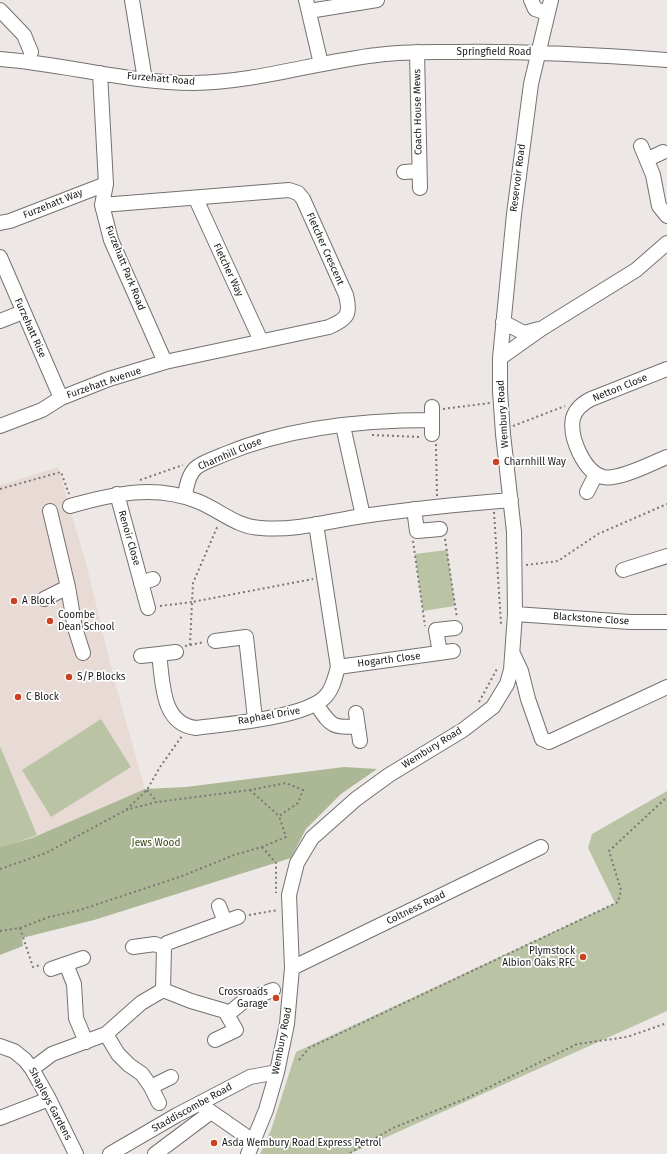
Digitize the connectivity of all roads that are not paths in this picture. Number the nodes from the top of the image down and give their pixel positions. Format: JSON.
{"nodes":[{"id":1,"x":132,"y":0,"type":"edge"},
{"id":2,"x":376,"y":0,"type":"edge"},
{"id":3,"x":531,"y":0,"type":"edge"},
{"id":4,"x":307,"y":6,"type":"edge"},
{"id":5,"x":549,"y":6,"type":"edge"},
{"id":6,"x":0,"y":10,"type":"edge"},
{"id":7,"x":31,"y":52,"type":"dead end"},
{"id":8,"x":417,"y":52,"type":"junction"},
{"id":9,"x":538,"y":52,"type":"junction"},
{"id":10,"x":0,"y":59,"type":"edge"},
{"id":11,"x":667,"y":60,"type":"edge"},
{"id":12,"x":321,"y":64,"type":"junction"},
{"id":13,"x":100,"y":73,"type":"junction"},
{"id":14,"x":145,"y":80,"type":"junction"},
{"id":15,"x":641,"y":146,"type":"dead end"},
{"id":16,"x":662,"y":152,"type":"dead end"},
{"id":17,"x":648,"y":160,"type":"junction"},
{"id":18,"x":419,"y":171,"type":"junction"},
{"id":19,"x":404,"y":172,"type":"dead end"},
{"id":20,"x":106,"y":184,"type":"junction"},
{"id":21,"x":420,"y":188,"type":"dead end"},
{"id":22,"x":196,"y":199,"type":"junction"},
{"id":23,"x":102,"y":205,"type":"junction"},
{"id":24,"x":667,"y":216,"type":"edge"},
{"id":25,"x":0,"y":222,"type":"edge"},
{"id":26,"x":667,"y":243,"type":"edge"},
{"id":27,"x":0,"y":258,"type":"edge"},
{"id":28,"x":23,"y":312,"type":"junction"},
{"id":29,"x":0,"y":321,"type":"edge"},
{"id":30,"x":503,"y":322,"type":"junction"},
{"id":31,"x":541,"y":329,"type":"junction"},
{"id":32,"x":261,"y":341,"type":"junction"},
{"id":33,"x":500,"y":358,"type":"junction"},
{"id":34,"x":165,"y":362,"type":"junction"},
{"id":35,"x":667,"y":369,"type":"edge"},
{"id":36,"x":61,"y":398,"type":"junction"},
{"id":37,"x":432,"y":422,"type":"road end"},
{"id":38,"x":0,"y":426,"type":"edge"},
{"id":39,"x":343,"y":426,"type":"junction"},
{"id":40,"x":667,"y":457,"type":"edge"},
{"id":41,"x":596,"y":474,"type":"junction"},
{"id":42,"x":587,"y":492,"type":"dead end"},
{"id":43,"x":117,"y":494,"type":"junction"},
{"id":44,"x":185,"y":497,"type":"junction"},
{"id":45,"x":511,"y":500,"type":"junction"},
{"id":46,"x":71,"y":505,"type":"road end"},
{"id":47,"x":414,"y":509,"type":"junction"},
{"id":48,"x":50,"y":512,"type":"dead end"},
{"id":49,"x":363,"y":516,"type":"junction"},
{"id":50,"x":316,"y":524,"type":"junction"},
{"id":51,"x":440,"y":528,"type":"road end"},
{"id":52,"x":667,"y":557,"type":"edge"},
{"id":53,"x":623,"y":570,"type":"dead end"},
{"id":54,"x":68,"y":587,"type":"junction"},
{"id":55,"x":44,"y":599,"type":"dead end"},
{"id":56,"x":148,"y":608,"type":"road end"},
{"id":57,"x":516,"y":614,"type":"junction"},
{"id":58,"x":667,"y":622,"type":"edge"},
{"id":59,"x":456,"y":624,"type":"road end"},
{"id":60,"x":215,"y":640,"type":"dead end"},
{"id":61,"x":176,"y":652,"type":"road end"},
{"id":62,"x":83,"y":653,"type":"dead end"},
{"id":63,"x":513,"y":653,"type":"junction"},
{"id":64,"x":159,"y":654,"type":"junction"},
{"id":65,"x":140,"y":656,"type":"dead end"},
{"id":66,"x":338,"y":666,"type":"junction"},
{"id":67,"x":667,"y":687,"type":"edge"},
{"id":68,"x":316,"y":704,"type":"junction"},
{"id":69,"x":255,"y":719,"type":"junction"},
{"id":70,"x":360,"y":741,"type":"dead end"},
{"id":71,"x":541,"y":847,"type":"dead end"},
{"id":72,"x":219,"y":906,"type":"dead end"},
{"id":73,"x":133,"y":947,"type":"dead end"},
{"id":74,"x":164,"y":948,"type":"junction"},
{"id":75,"x":83,"y":958,"type":"dead end"},
{"id":76,"x":66,"y":964,"type":"junction"},
{"id":77,"x":292,"y":968,"type":"junction"},
{"id":78,"x":51,"y":969,"type":"road end"},
{"id":79,"x":163,"y":990,"type":"junction"},
{"id":80,"x":273,"y":990,"type":"dead end"},
{"id":81,"x":233,"y":1010,"type":"junction"},
{"id":82,"x":106,"y":1034,"type":"junction"},
{"id":83,"x":215,"y":1040,"type":"dead end"},
{"id":84,"x":86,"y":1042,"type":"junction"},
{"id":85,"x":0,"y":1046,"type":"edge"},
{"id":86,"x":32,"y":1069,"type":"junction"},
{"id":87,"x":277,"y":1072,"type":"junction"},
{"id":88,"x":171,"y":1077,"type":"dead end"},
{"id":89,"x":151,"y":1087,"type":"junction"},
{"id":90,"x":49,"y":1099,"type":"junction"},
{"id":91,"x":159,"y":1103,"type":"dead end"},
{"id":92,"x":198,"y":1104,"type":"junction"},
{"id":93,"x":211,"y":1112,"type":"junction"},
{"id":94,"x":0,"y":1118,"type":"edge"},
{"id":95,"x":253,"y":1141,"type":"junction"},
{"id":96,"x":76,"y":1154,"type":"edge"},
{"id":97,"x":110,"y":1154,"type":"edge"},
{"id":98,"x":155,"y":1154,"type":"edge"},
{"id":99,"x":248,"y":1154,"type":"edge"}],
"edges":[{"from":1,"to":14,"type":"street"},
{"from":2,"to":4,"type":"street"},
{"from":3,"to":5,"type":"street"},
{"from":4,"to":12,"type":"street"},
{"from":5,"to":9,"type":"street","name":"Reservoir Road"},
{"from":6,"to":7,"type":"street"},
{"from":8,"to":9,"type":"street","name":"Springfield Road"},
{"from":8,"to":12,"type":"street","name":"Springfield Road"},
{"from":8,"to":18,"type":"street","name":"Coach House Mews"},
{"from":9,"to":11,"type":"street","name":"Springfield Road"},
{"from":9,"to":30,"type":"street","name":"Reservoir Road"},
{"from":10,"to":13,"type":"street","name":"Furzehatt Road"},
{"from":12,"to":14,"type":"street","name":"Furzehatt Road"},
{"from":13,"to":14,"type":"street","name":"Furzehatt Road"},
{"from":13,"to":20,"type":"street","name":"Furzehatt Park Road"},
{"from":15,"to":17,"type":"street"},
{"from":16,"to":17,"type":"street"},
{"from":17,"to":24,"type":"street"},
{"from":18,"to":19,"type":"street"},
{"from":18,"to":21,"type":"street","name":"Coach House Mews"},
{"from":20,"to":23,"type":"street","name":"Furzehatt Park Road"},
{"from":20,"to":25,"type":"street","name":"Furzehatt Way"},
{"from":22,"to":23,"type":"street","name":"Fletcher Crescent"},
{"from":22,"to":32,"type":"street","name":"Fletcher Way"},
{"from":22,"to":32,"type":"street","name":"Fletcher Crescent"},
{"from":23,"to":34,"type":"street","name":"Furzehatt Park Road"},
{"from":26,"to":31,"type":"street"},
{"from":27,"to":28,"type":"street","name":"Furzehatt Rise"},
{"from":28,"to":29,"type":"street"},
{"from":28,"to":36,"type":"street","name":"Furzehatt Rise"},
{"from":30,"to":31,"type":"street"},
{"from":30,"to":33,"type":"street","name":"Reservoir Road"},
{"from":31,"to":33,"type":"street"},
{"from":32,"to":34,"type":"street","name":"Fletcher Crescent"},
{"from":33,"to":45,"type":"street","name":"Wembury Road"},
{"from":34,"to":36,"type":"street","name":"Furzehatt Avenue"},
{"from":35,"to":41,"type":"street","name":"Netton Close"},
{"from":36,"to":38,"type":"street","name":"Furzehatt Avenue"},
{"from":37,"to":39,"type":"street","name":"Charnhill Close"},
{"from":39,"to":44,"type":"street","name":"Charnhill Close"},
{"from":39,"to":49,"type":"street"},
{"from":40,"to":41,"type":"street"},
{"from":41,"to":42,"type":"street"},
{"from":43,"to":44,"type":"street"},
{"from":43,"to":46,"type":"street"},
{"from":43,"to":56,"type":"street","name":"Renoir Close"},
{"from":44,"to":50,"type":"street"},
{"from":45,"to":47,"type":"street"},
{"from":45,"to":57,"type":"street","name":"Wembury Road"},
{"from":47,"to":49,"type":"street"},
{"from":47,"to":51,"type":"street"},
{"from":48,"to":54,"type":"street"},
{"from":49,"to":50,"type":"street"},
{"from":50,"to":66,"type":"street","name":"Raphael Drive"},
{"from":52,"to":53,"type":"street"},
{"from":54,"to":55,"type":"street"},
{"from":54,"to":62,"type":"street"},
{"from":57,"to":58,"type":"street","name":"Blackstone Close"},
{"from":57,"to":63,"type":"street","name":"Wembury Road"},
{"from":59,"to":66,"type":"street","name":"Hogarth Close"},
{"from":60,"to":69,"type":"street"},
{"from":61,"to":64,"type":"street"},
{"from":63,"to":67,"type":"street"},
{"from":63,"to":77,"type":"street","name":"Wembury Road"},
{"from":64,"to":65,"type":"street"},
{"from":64,"to":69,"type":"street","name":"Raphael Drive"},
{"from":66,"to":68,"type":"street","name":"Raphael Drive"},
{"from":68,"to":69,"type":"street","name":"Raphael Drive"},
{"from":68,"to":70,"type":"street"},
{"from":71,"to":77,"type":"street","name":"Coltness Road"},
{"from":72,"to":74,"type":"street"},
{"from":73,"to":74,"type":"street"},
{"from":74,"to":79,"type":"street"},
{"from":75,"to":76,"type":"street"},
{"from":76,"to":78,"type":"street"},
{"from":76,"to":84,"type":"street"},
{"from":77,"to":87,"type":"street","name":"Wembury Road"},
{"from":79,"to":81,"type":"street"},
{"from":79,"to":82,"type":"street"},
{"from":80,"to":81,"type":"street"},
{"from":81,"to":83,"type":"street"},
{"from":82,"to":84,"type":"street"},
{"from":82,"to":89,"type":"street"},
{"from":84,"to":86,"type":"street"},
{"from":85,"to":86,"type":"street","name":"Shapleys Gardens"},
{"from":86,"to":90,"type":"street","name":"Shapleys Gardens"},
{"from":87,"to":92,"type":"street","name":"Staddiscombe Road"},
{"from":87,"to":95,"type":"street","name":"Wembury Road"},
{"from":88,"to":89,"type":"street"},
{"from":89,"to":91,"type":"street"},
{"from":90,"to":94,"type":"street"},
{"from":90,"to":96,"type":"street","name":"Shapleys Gardens"},
{"from":92,"to":93,"type":"street"},
{"from":92,"to":97,"type":"street","name":"Staddiscombe Road"},
{"from":93,"to":95,"type":"street"},
{"from":93,"to":98,"type":"street"},
{"from":95,"to":99,"type":"street","name":"Wembury Road"}]}
